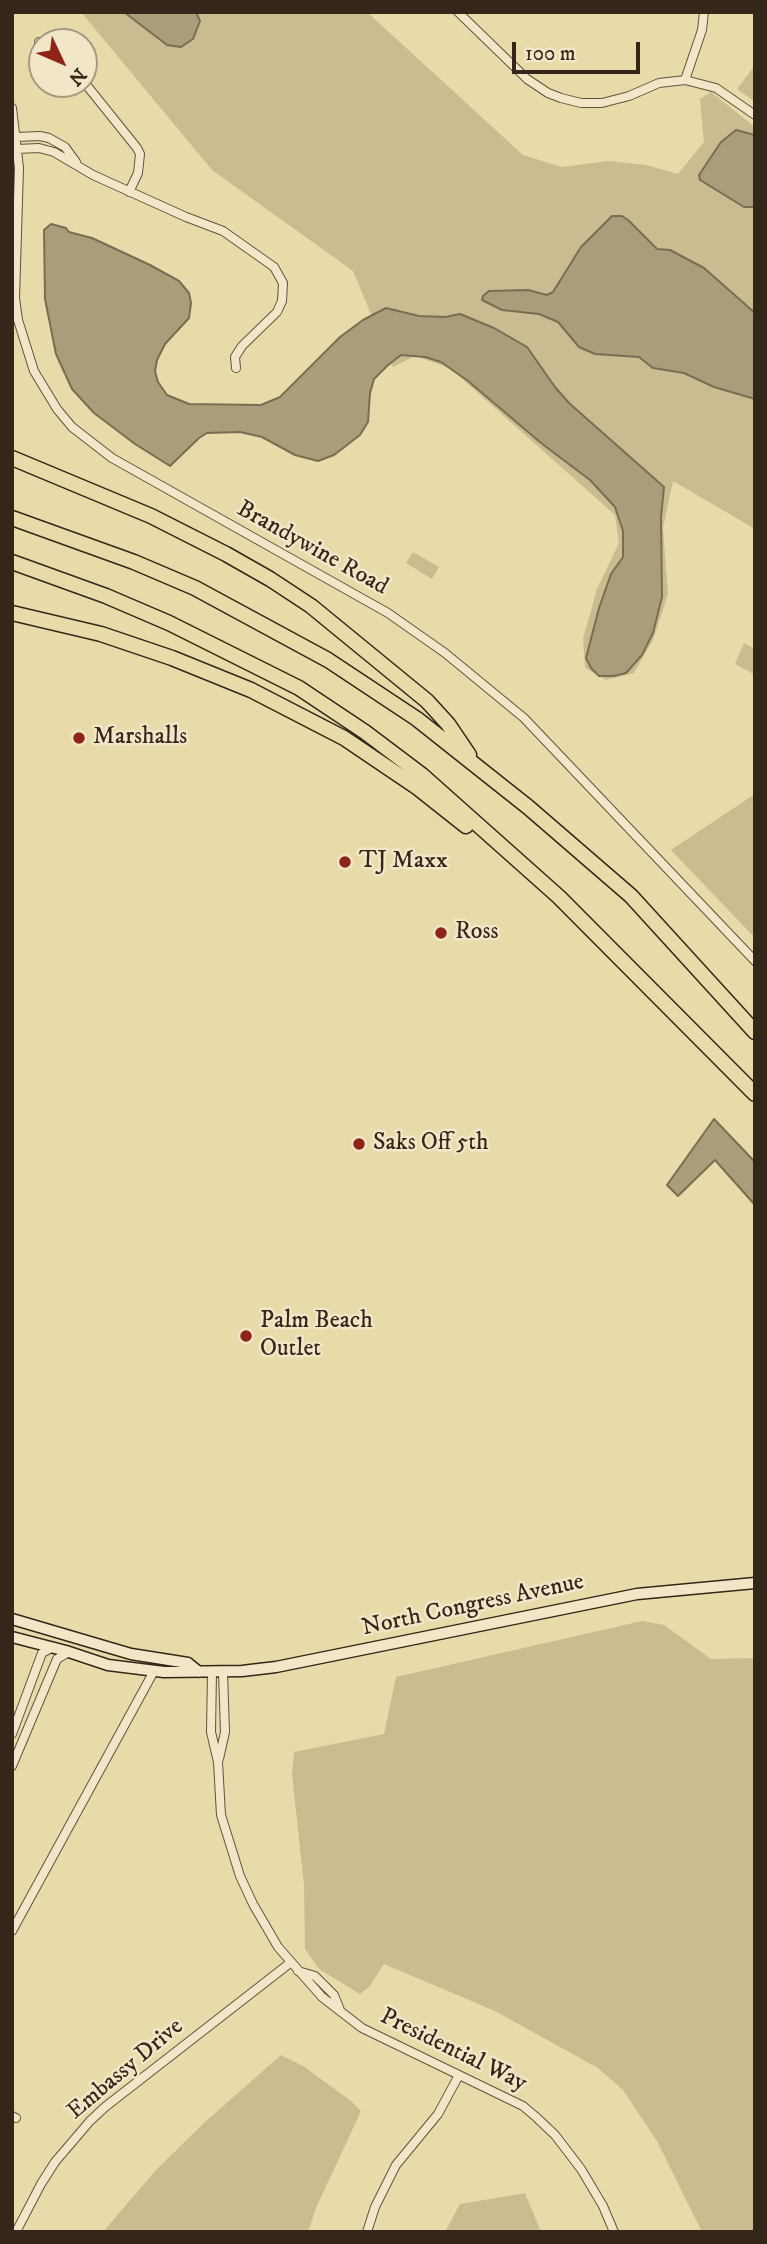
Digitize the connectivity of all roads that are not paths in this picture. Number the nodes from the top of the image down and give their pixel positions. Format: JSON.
{"nodes":[{"id":1,"x":458,"y":12,"type":"edge"},
{"id":2,"x":704,"y":12,"type":"edge"},
{"id":3,"x":685,"y":80,"type":"junction"},
{"id":4,"x":97,"y":98,"type":"edge"},
{"id":5,"x":12,"y":108,"type":"edge"},
{"id":6,"x":755,"y":115,"type":"edge"},
{"id":7,"x":16,"y":137,"type":"junction"},
{"id":8,"x":17,"y":149,"type":"junction"},
{"id":9,"x":80,"y":167,"type":"junction"},
{"id":10,"x":130,"y":192,"type":"junction"},
{"id":11,"x":236,"y":368,"type":"dead end"},
{"id":12,"x":12,"y":458,"type":"edge"},
{"id":13,"x":12,"y":518,"type":"edge"},
{"id":14,"x":12,"y":562,"type":"edge"},
{"id":15,"x":12,"y":613,"type":"edge"},
{"id":16,"x":477,"y":768,"type":"junction"},
{"id":17,"x":559,"y":897,"type":"junction"},
{"id":18,"x":755,"y":961,"type":"edge"},
{"id":19,"x":755,"y":1032,"type":"edge"},
{"id":20,"x":755,"y":1094,"type":"edge"},
{"id":21,"x":755,"y":1583,"type":"edge"},
{"id":22,"x":12,"y":1619,"type":"edge"},
{"id":23,"x":12,"y":1637,"type":"edge"},
{"id":24,"x":78,"y":1638,"type":"junction"},
{"id":25,"x":53,"y":1647,"type":"junction"},
{"id":26,"x":69,"y":1652,"type":"junction"},
{"id":27,"x":155,"y":1671,"type":"junction"},
{"id":28,"x":199,"y":1672,"type":"junction"},
{"id":29,"x":217,"y":1672,"type":"junction"},
{"id":30,"x":12,"y":1734,"type":"edge"},
{"id":31,"x":218,"y":1762,"type":"junction"},
{"id":32,"x":12,"y":1766,"type":"edge"},
{"id":33,"x":12,"y":1931,"type":"edge"},
{"id":34,"x":290,"y":1963,"type":"junction"},
{"id":35,"x":297,"y":1970,"type":"junction"},
{"id":36,"x":341,"y":2013,"type":"junction"},
{"id":37,"x":459,"y":2075,"type":"junction"},
{"id":38,"x":15,"y":2228,"type":"edge"},
{"id":39,"x":367,"y":2232,"type":"edge"},
{"id":40,"x":614,"y":2232,"type":"edge"}],
"edges":[{"from":1,"to":3,"type":"street"},
{"from":2,"to":3,"type":"street"},
{"from":3,"to":6,"type":"street"},
{"from":4,"to":10,"type":"street"},
{"from":5,"to":7,"type":"street","name":"Brandywine Road"},
{"from":7,"to":8,"type":"street","name":"Brandywine Road"},
{"from":7,"to":9,"type":"street"},
{"from":8,"to":9,"type":"street"},
{"from":8,"to":18,"type":"street","name":"Brandywine Road"},
{"from":9,"to":10,"type":"street"},
{"from":10,"to":11,"type":"street"},
{"from":12,"to":16,"type":"highway"},
{"from":13,"to":16,"type":"highway"},
{"from":14,"to":17,"type":"highway"},
{"from":15,"to":17,"type":"highway"},
{"from":16,"to":19,"type":"highway"},
{"from":17,"to":20,"type":"highway"},
{"from":21,"to":29,"type":"street","name":"North Congress Avenue"},
{"from":22,"to":24,"type":"street","name":"North Congress Avenue"},
{"from":23,"to":25,"type":"street","name":"North Congress Avenue"},
{"from":24,"to":25,"type":"street"},
{"from":24,"to":28,"type":"street","name":"North Congress Avenue"},
{"from":25,"to":26,"type":"street","name":"North Congress Avenue"},
{"from":25,"to":30,"type":"street"},
{"from":26,"to":27,"type":"street","name":"North Congress Avenue"},
{"from":26,"to":32,"type":"street"},
{"from":27,"to":28,"type":"street","name":"North Congress Avenue"},
{"from":27,"to":33,"type":"street"},
{"from":28,"to":29,"type":"street","name":"North Congress Avenue"},
{"from":29,"to":31,"type":"street","name":"Presidential Way"},
{"from":29,"to":31,"type":"street","name":"Presidential Way"},
{"from":31,"to":34,"type":"street","name":"Presidential Way"},
{"from":34,"to":35,"type":"street","name":"Presidential Way"},
{"from":34,"to":38,"type":"street","name":"Embassy Drive"},
{"from":35,"to":36,"type":"street","name":"Presidential Way"},
{"from":35,"to":36,"type":"street","name":"Presidential Way"},
{"from":36,"to":37,"type":"street","name":"Presidential Way"},
{"from":37,"to":39,"type":"street"},
{"from":37,"to":40,"type":"street","name":"Presidential Way"}]}
